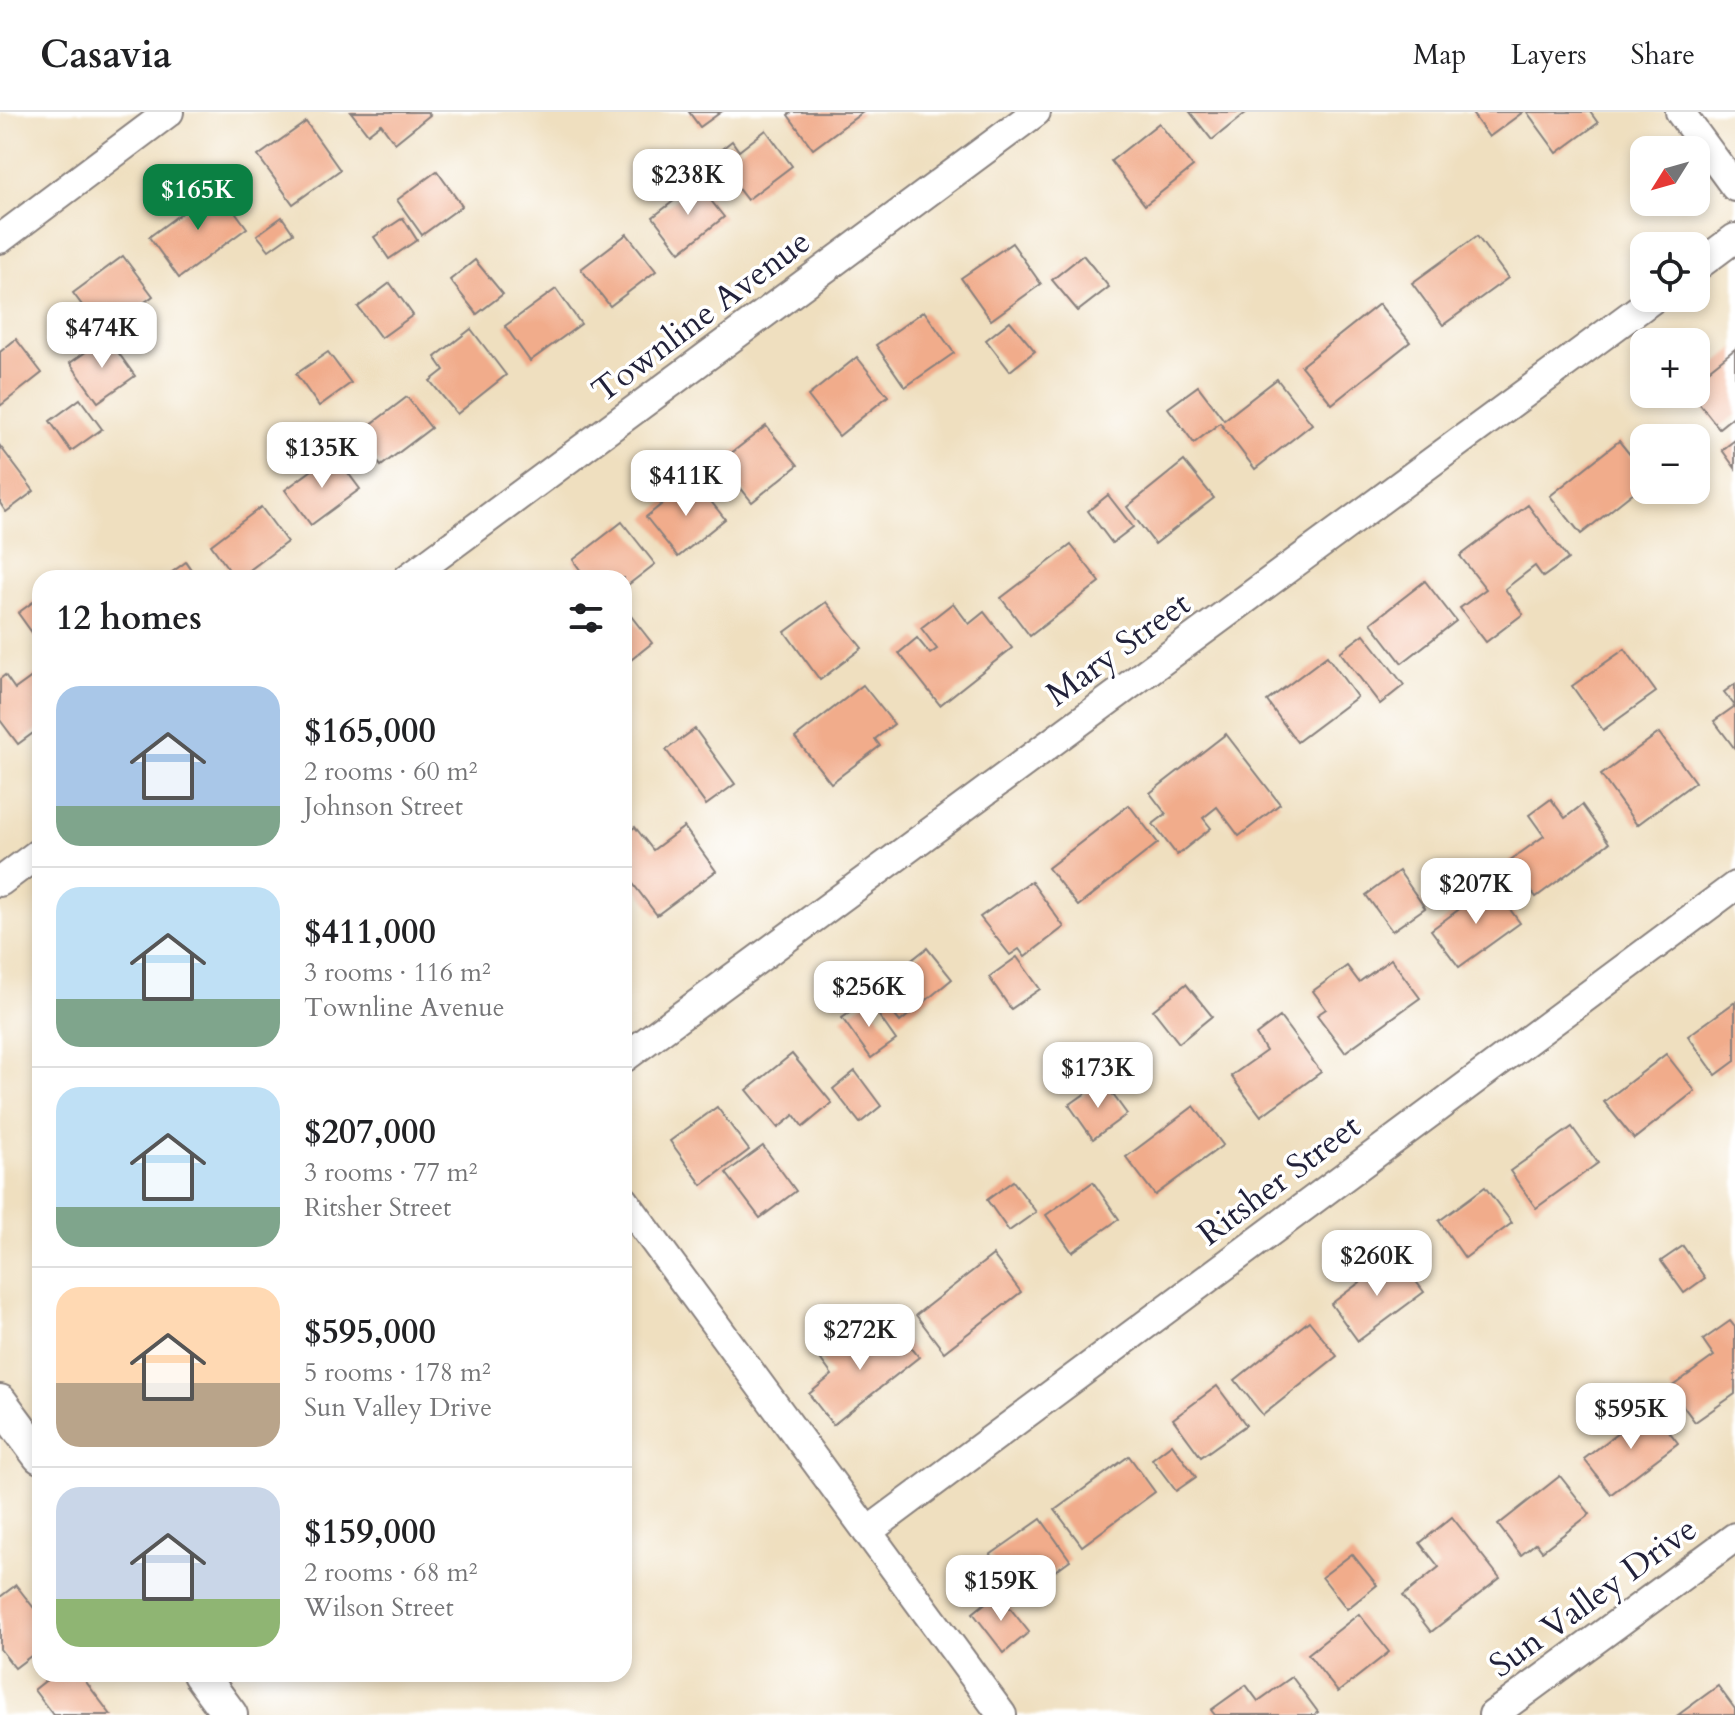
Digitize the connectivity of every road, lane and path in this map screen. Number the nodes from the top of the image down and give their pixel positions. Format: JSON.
{"nodes":[{"id":1,"x":169,"y":112,"type":"edge"},
{"id":2,"x":1036,"y":112,"type":"edge"},
{"id":3,"x":1680,"y":112,"type":"edge"},
{"id":4,"x":1735,"y":187,"type":"edge"},
{"id":5,"x":1735,"y":238,"type":"edge"},
{"id":6,"x":0,"y":239,"type":"edge"},
{"id":7,"x":1710,"y":257,"type":"edge"},
{"id":8,"x":1635,"y":312,"type":"edge"},
{"id":9,"x":419,"y":570,"type":"edge"},
{"id":10,"x":32,"y":858,"type":"edge"},
{"id":11,"x":0,"y":882,"type":"edge"},
{"id":12,"x":1735,"y":886,"type":"edge"},
{"id":13,"x":632,"y":1052,"type":"edge"},
{"id":14,"x":632,"y":1211,"type":"edge"},
{"id":15,"x":0,"y":1402,"type":"edge"},
{"id":16,"x":32,"y":1445,"type":"edge"},
{"id":17,"x":867,"y":1532,"type":"junction"},
{"id":18,"x":1735,"y":1537,"type":"edge"},
{"id":19,"x":206,"y":1682,"type":"edge"},
{"id":20,"x":230,"y":1715,"type":"edge"},
{"id":21,"x":1002,"y":1715,"type":"edge"},
{"id":22,"x":1493,"y":1715,"type":"edge"}],
"edges":[{"from":1,"to":6,"type":"street"},
{"from":2,"to":9,"type":"street","name":"Townline Avenue"},
{"from":3,"to":4,"type":"street"},
{"from":5,"to":7,"type":"street"},
{"from":8,"to":13,"type":"street","name":"Mary Street"},
{"from":10,"to":11,"type":"street"},
{"from":12,"to":17,"type":"street","name":"Ritsher Street"},
{"from":14,"to":17,"type":"street"},
{"from":15,"to":16,"type":"street"},
{"from":17,"to":21,"type":"street"},
{"from":18,"to":22,"type":"street","name":"Sun Valley Drive"},
{"from":19,"to":20,"type":"street"}]}
